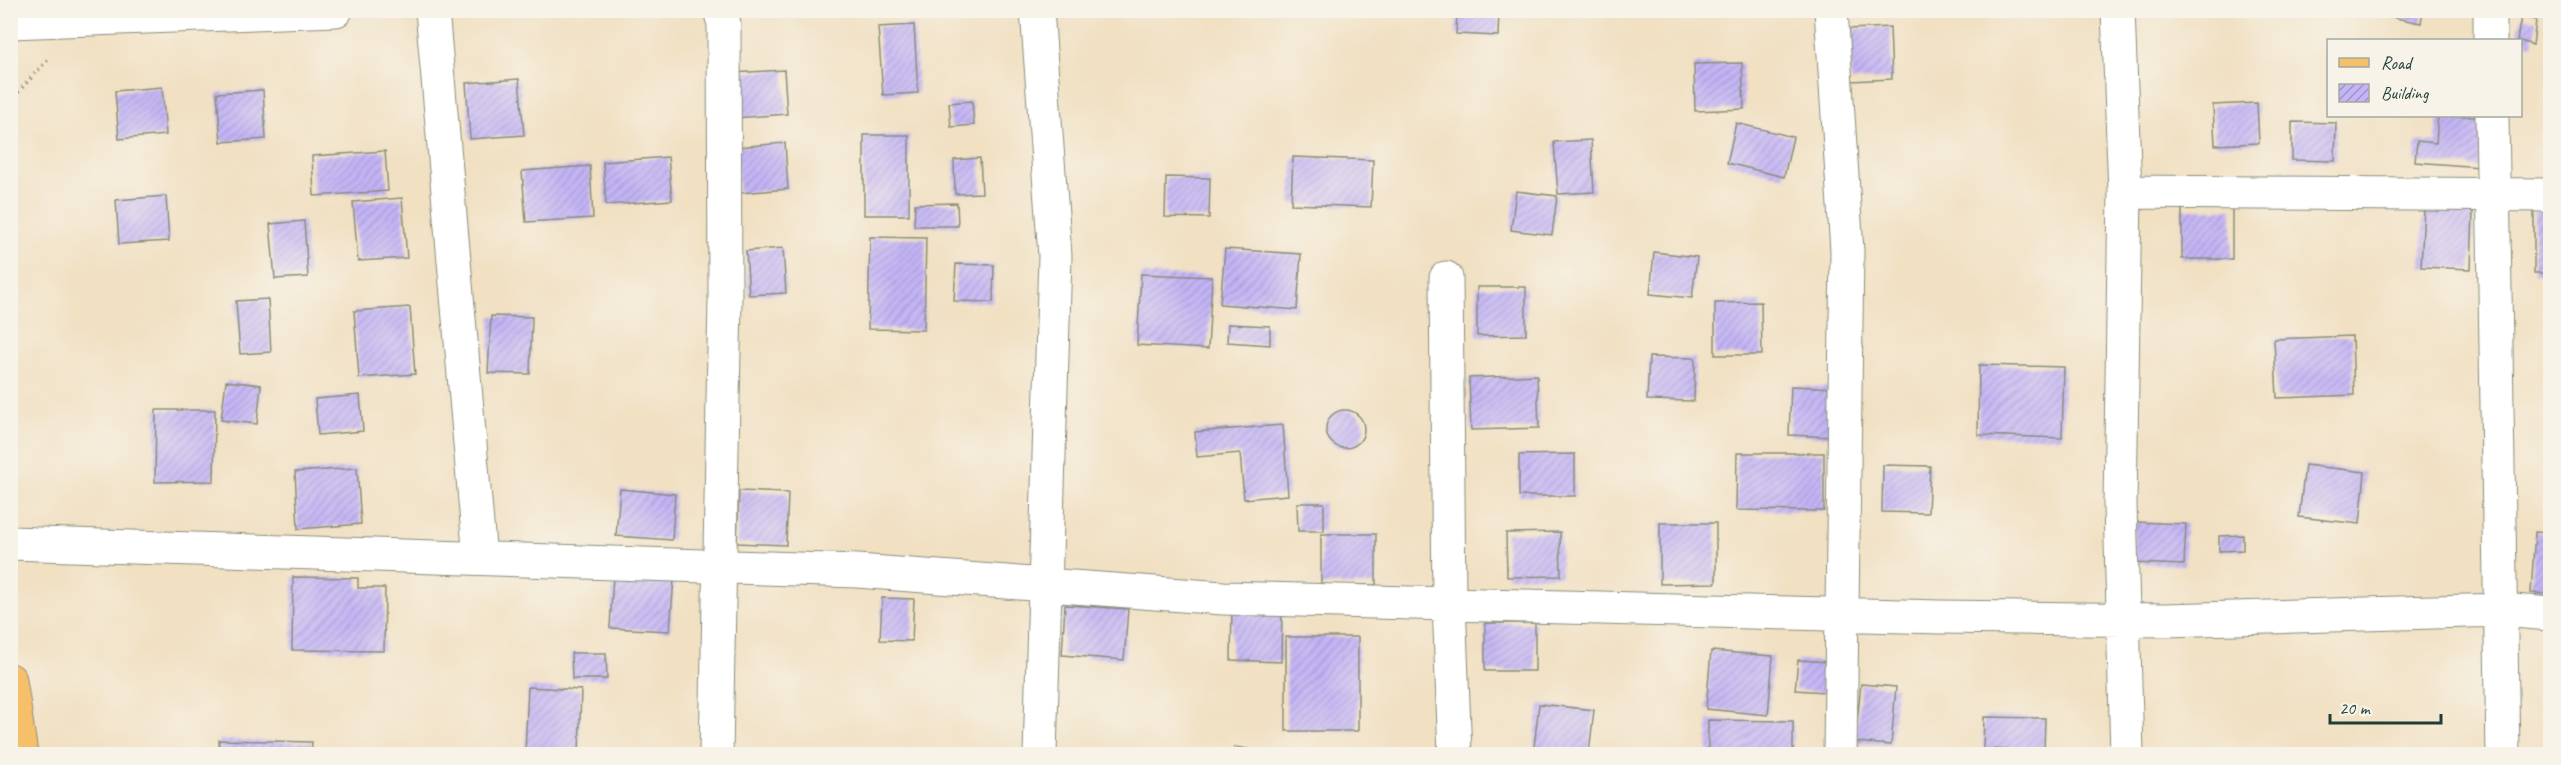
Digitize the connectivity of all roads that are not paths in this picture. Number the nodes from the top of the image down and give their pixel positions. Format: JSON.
{"nodes":[{"id":1,"x":336,"y":10,"type":"edge"},
{"id":2,"x":432,"y":10,"type":"edge"},
{"id":3,"x":720,"y":10,"type":"edge"},
{"id":4,"x":1037,"y":10,"type":"edge"},
{"id":5,"x":1831,"y":10,"type":"edge"},
{"id":6,"x":2118,"y":10,"type":"edge"},
{"id":7,"x":2490,"y":10,"type":"edge"},
{"id":8,"x":10,"y":22,"type":"edge"},
{"id":9,"x":2490,"y":39,"type":"edge"},
{"id":10,"x":2492,"y":117,"type":"edge"},
{"id":11,"x":2125,"y":192,"type":"junction"},
{"id":12,"x":2494,"y":194,"type":"junction"},
{"id":13,"x":2550,"y":195,"type":"edge"},
{"id":14,"x":1446,"y":278,"type":"dead end"},
{"id":15,"x":10,"y":543,"type":"edge"},
{"id":16,"x":480,"y":558,"type":"junction"},
{"id":17,"x":720,"y":567,"type":"junction"},
{"id":18,"x":1043,"y":585,"type":"junction"},
{"id":19,"x":1449,"y":603,"type":"junction"},
{"id":20,"x":2502,"y":610,"type":"junction"},
{"id":21,"x":1844,"y":614,"type":"junction"},
{"id":22,"x":2550,"y":614,"type":"edge"},
{"id":23,"x":2123,"y":620,"type":"junction"},
{"id":24,"x":10,"y":680,"type":"edge"},
{"id":25,"x":21,"y":754,"type":"edge"},
{"id":26,"x":716,"y":754,"type":"edge"},
{"id":27,"x":1040,"y":754,"type":"edge"},
{"id":28,"x":1455,"y":754,"type":"edge"},
{"id":29,"x":1840,"y":754,"type":"edge"},
{"id":30,"x":2127,"y":754,"type":"edge"},
{"id":31,"x":2503,"y":754,"type":"edge"}],
"edges":[{"from":1,"to":8,"type":"street"},
{"from":2,"to":16,"type":"street"},
{"from":3,"to":17,"type":"street"},
{"from":4,"to":18,"type":"street"},
{"from":5,"to":21,"type":"street"},
{"from":6,"to":11,"type":"street"},
{"from":7,"to":9,"type":"street"},
{"from":10,"to":12,"type":"street"},
{"from":11,"to":12,"type":"street"},
{"from":11,"to":23,"type":"street"},
{"from":12,"to":13,"type":"street"},
{"from":12,"to":20,"type":"street"},
{"from":14,"to":19,"type":"street"},
{"from":15,"to":16,"type":"street"},
{"from":16,"to":17,"type":"street"},
{"from":17,"to":18,"type":"street"},
{"from":17,"to":26,"type":"street"},
{"from":18,"to":19,"type":"street"},
{"from":18,"to":27,"type":"street"},
{"from":19,"to":21,"type":"street"},
{"from":19,"to":28,"type":"street"},
{"from":20,"to":22,"type":"street"},
{"from":20,"to":23,"type":"street"},
{"from":20,"to":31,"type":"street"},
{"from":21,"to":23,"type":"street"},
{"from":21,"to":29,"type":"street"},
{"from":23,"to":30,"type":"street"},
{"from":24,"to":25,"type":"main road"}]}
